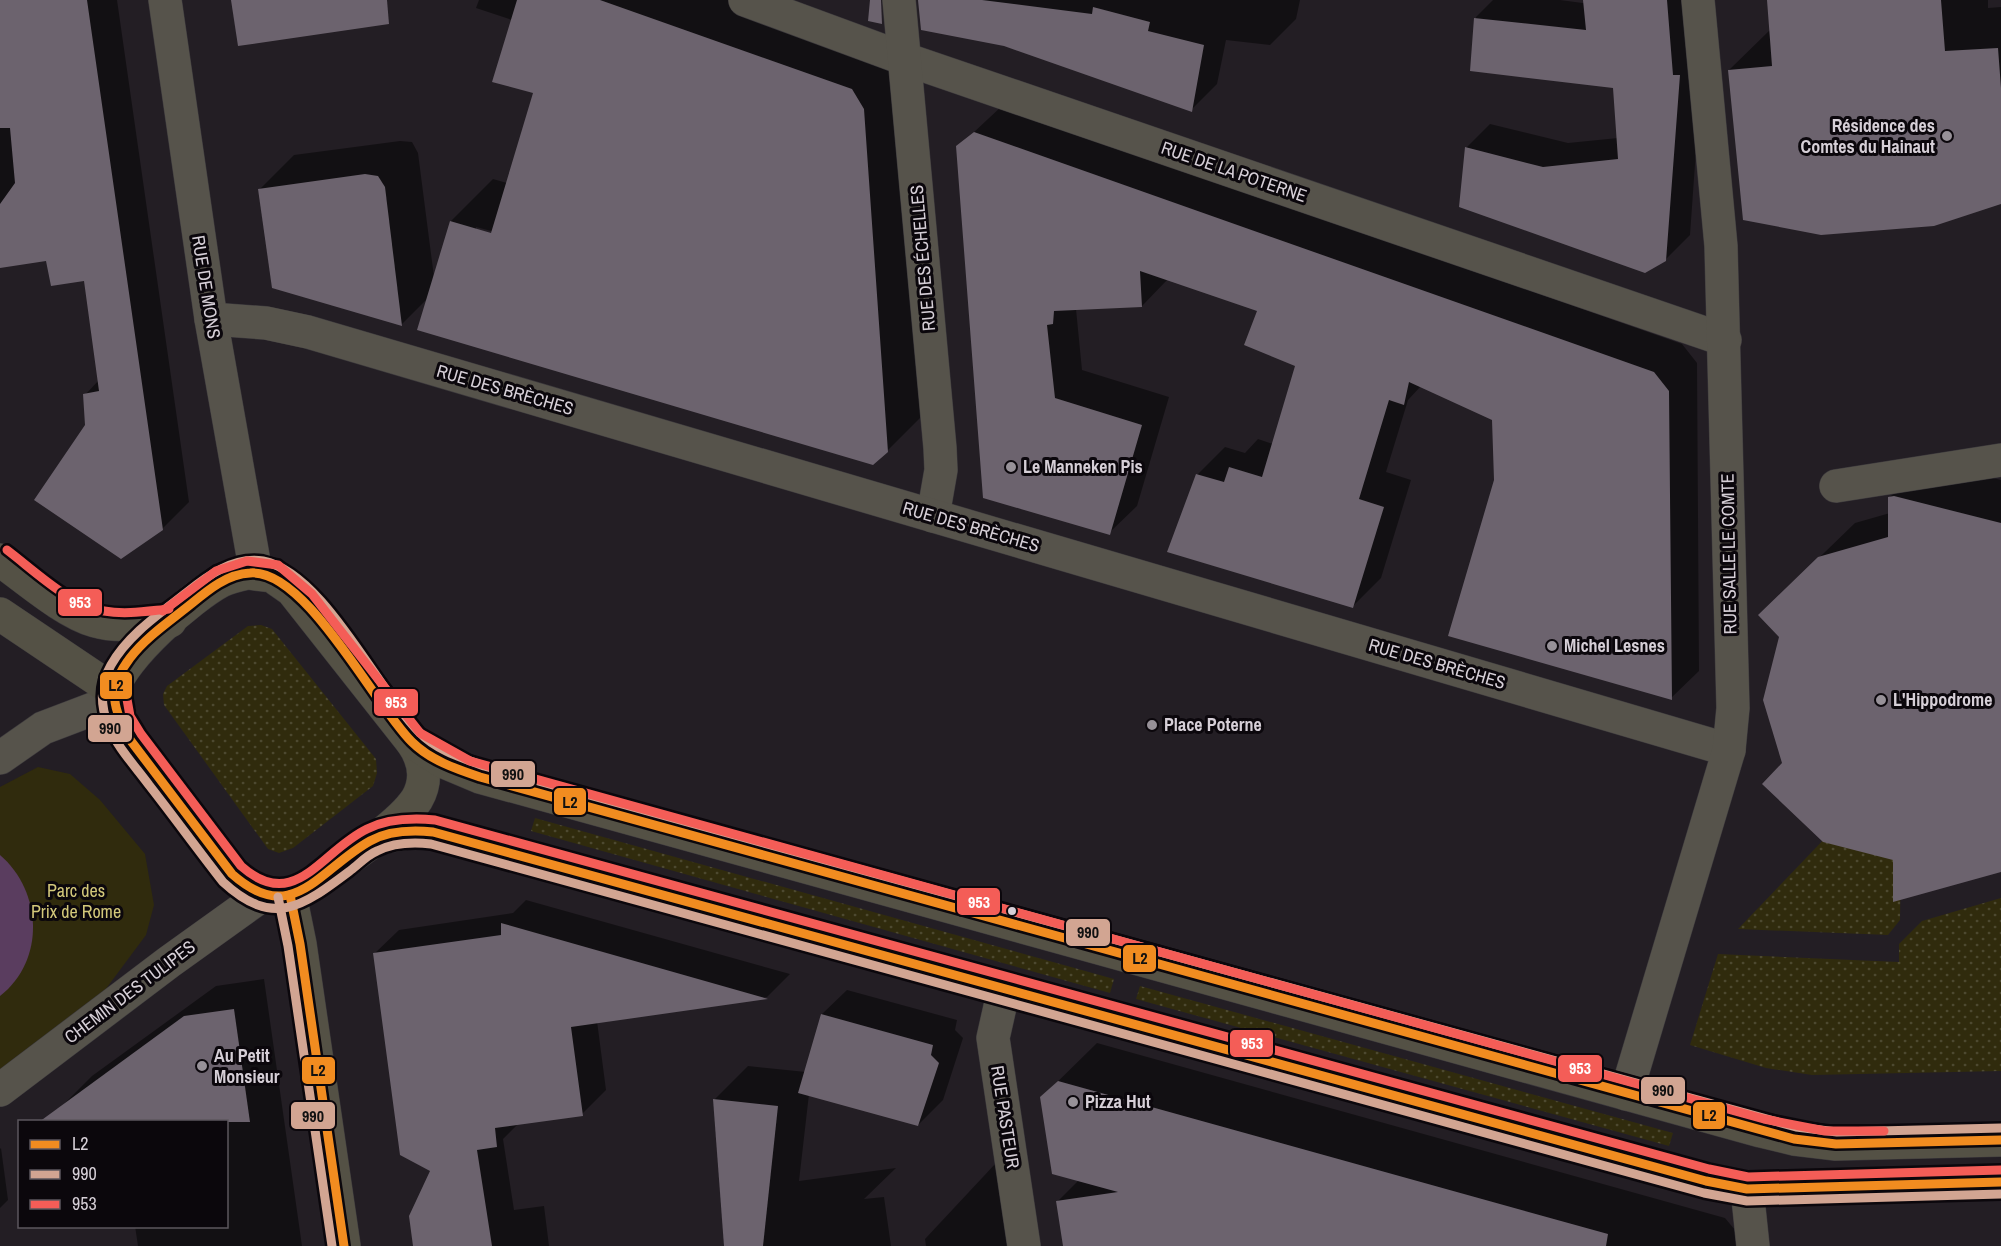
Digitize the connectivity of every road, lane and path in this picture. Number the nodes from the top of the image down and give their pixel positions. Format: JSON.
{"nodes":[{"id":1,"x":165,"y":0,"type":"edge"},
{"id":2,"x":744,"y":0,"type":"edge"},
{"id":3,"x":899,"y":0,"type":"edge"},
{"id":4,"x":1698,"y":0,"type":"edge"},
{"id":5,"x":803,"y":9,"type":"edge"},
{"id":6,"x":905,"y":58,"type":"junction"},
{"id":7,"x":210,"y":319,"type":"junction"},
{"id":8,"x":1725,"y":340,"type":"junction"},
{"id":9,"x":2001,"y":460,"type":"edge"},
{"id":10,"x":1836,"y":486,"type":"dead end"},
{"id":11,"x":933,"y":516,"type":"junction"},
{"id":12,"x":0,"y":560,"type":"edge"},
{"id":13,"x":256,"y":573,"type":"junction"},
{"id":14,"x":0,"y":614,"type":"edge"},
{"id":15,"x":170,"y":621,"type":"junction"},
{"id":16,"x":113,"y":695,"type":"junction"},
{"id":17,"x":412,"y":742,"type":"junction"},
{"id":18,"x":1729,"y":750,"type":"junction"},
{"id":19,"x":0,"y":758,"type":"edge"},
{"id":20,"x":373,"y":839,"type":"junction"},
{"id":21,"x":275,"y":896,"type":"junction"},
{"id":22,"x":1004,"y":989,"type":"junction"},
{"id":23,"x":0,"y":1090,"type":"edge"},
{"id":24,"x":1626,"y":1094,"type":"junction"},
{"id":25,"x":2001,"y":1140,"type":"edge"},
{"id":26,"x":2001,"y":1182,"type":"edge"},
{"id":27,"x":1747,"y":1189,"type":"junction"},
{"id":28,"x":344,"y":1246,"type":"edge"},
{"id":29,"x":1024,"y":1246,"type":"edge"},
{"id":30,"x":1753,"y":1246,"type":"edge"}],
"edges":[{"from":1,"to":7,"type":"street","name":"RUE DE MONS"},
{"from":2,"to":5,"type":"street","name":"RUE DE LA POTERNE"},
{"from":3,"to":6,"type":"street","name":"RUE DES ÉCHELLES"},
{"from":4,"to":8,"type":"street","name":"RUE SALLE LE COMTE"},
{"from":5,"to":6,"type":"street","name":"RUE DE LA POTERNE"},
{"from":6,"to":8,"type":"street","name":"RUE DE LA POTERNE"},
{"from":6,"to":11,"type":"street","name":"RUE DES ÉCHELLES"},
{"from":7,"to":11,"type":"street","name":"RUE DES BRÈCHES"},
{"from":7,"to":13,"type":"street","name":"RUE DE MONS"},
{"from":8,"to":18,"type":"street","name":"RUE SALLE LE COMTE"},
{"from":9,"to":10,"type":"street"},
{"from":11,"to":18,"type":"street","name":"RUE DES BRÈCHES"},
{"from":12,"to":15,"type":"main road"},
{"from":13,"to":15,"type":"main road"},
{"from":13,"to":17,"type":"main road"},
{"from":14,"to":16,"type":"main road"},
{"from":15,"to":16,"type":"main road"},
{"from":16,"to":19,"type":"street"},
{"from":16,"to":21,"type":"main road"},
{"from":17,"to":20,"type":"main road"},
{"from":17,"to":24,"type":"main road"},
{"from":18,"to":24,"type":"street","name":"RUE SALLE LE COMTE"},
{"from":20,"to":21,"type":"main road"},
{"from":20,"to":22,"type":"main road"},
{"from":21,"to":23,"type":"street","name":"CHEMIN DES TULIPES"},
{"from":21,"to":28,"type":"main road"},
{"from":22,"to":27,"type":"main road"},
{"from":22,"to":29,"type":"street","name":"RUE PASTEUR"},
{"from":24,"to":25,"type":"main road"},
{"from":26,"to":27,"type":"main road"},
{"from":27,"to":30,"type":"street"}]}
